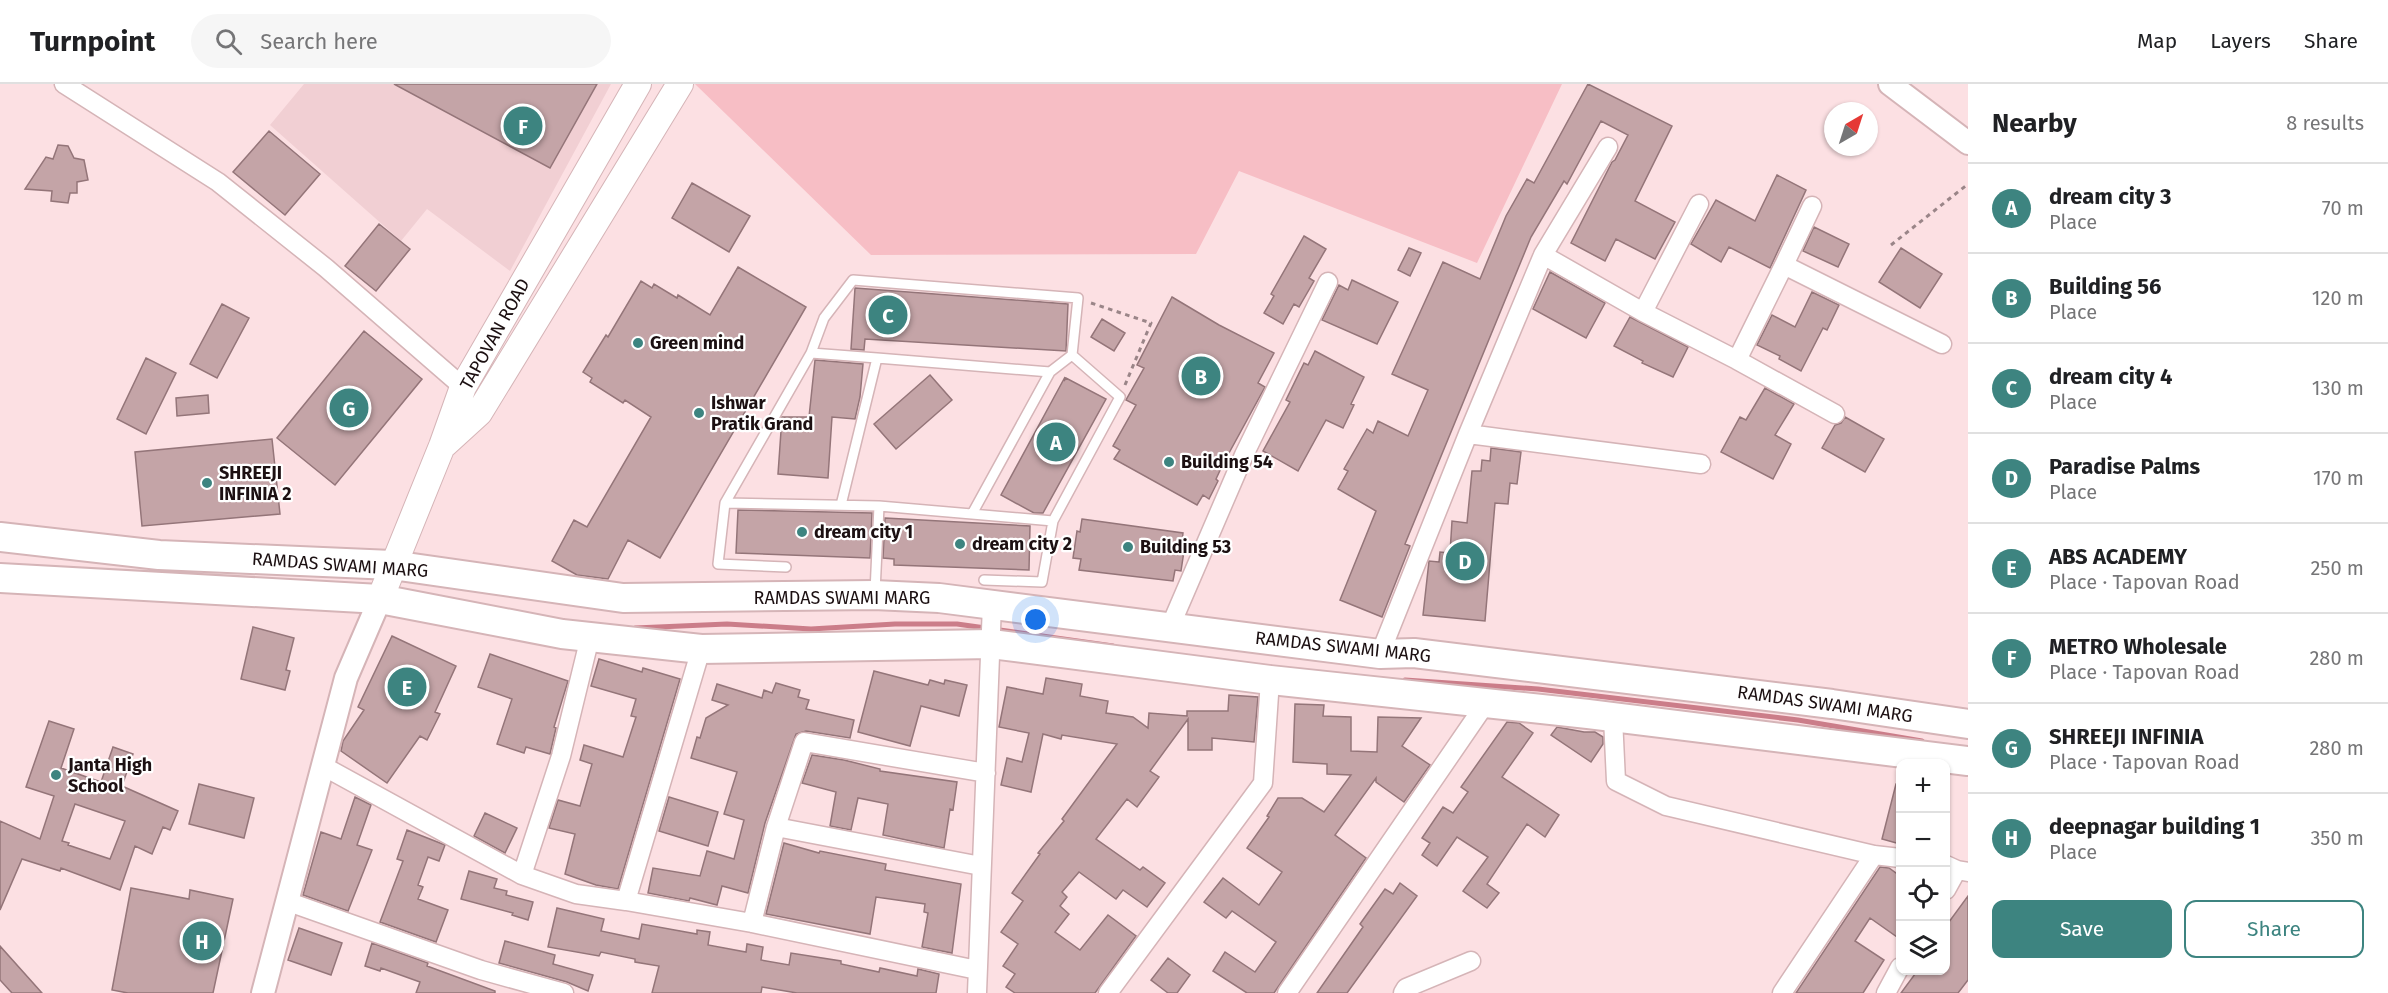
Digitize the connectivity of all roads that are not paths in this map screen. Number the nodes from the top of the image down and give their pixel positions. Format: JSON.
{"nodes":[{"id":1,"x":64,"y":84,"type":"edge"},
{"id":2,"x":639,"y":84,"type":"edge"},
{"id":3,"x":680,"y":84,"type":"edge"},
{"id":4,"x":1895,"y":85,"type":"edge"},
{"id":5,"x":1968,"y":143,"type":"edge"},
{"id":6,"x":1608,"y":147,"type":"dead end"},
{"id":7,"x":1699,"y":204,"type":"dead end"},
{"id":8,"x":1812,"y":206,"type":"dead end"},
{"id":9,"x":1543,"y":255,"type":"junction"},
{"id":10,"x":1784,"y":265,"type":"junction"},
{"id":11,"x":1328,"y":282,"type":"dead end"},
{"id":12,"x":1643,"y":312,"type":"junction"},
{"id":13,"x":1942,"y":344,"type":"dead end"},
{"id":14,"x":811,"y":352,"type":"junction"},
{"id":15,"x":1072,"y":355,"type":"junction"},
{"id":16,"x":876,"y":358,"type":"junction"},
{"id":17,"x":1737,"y":360,"type":"junction"},
{"id":18,"x":1050,"y":372,"type":"junction"},
{"id":19,"x":463,"y":387,"type":"junction"},
{"id":20,"x":1835,"y":414,"type":"dead end"},
{"id":21,"x":1468,"y":434,"type":"junction"},
{"id":22,"x":442,"y":446,"type":"junction"},
{"id":23,"x":1701,"y":464,"type":"dead end"},
{"id":24,"x":725,"y":503,"type":"junction"},
{"id":25,"x":841,"y":505,"type":"junction"},
{"id":26,"x":879,"y":506,"type":"junction"},
{"id":27,"x":972,"y":514,"type":"junction"},
{"id":28,"x":1053,"y":521,"type":"junction"},
{"id":29,"x":0,"y":537,"type":"edge"},
{"id":30,"x":392,"y":565,"type":"junction"},
{"id":31,"x":786,"y":567,"type":"dead end"},
{"id":32,"x":0,"y":578,"type":"edge"},
{"id":33,"x":874,"y":595,"type":"junction"},
{"id":34,"x":380,"y":599,"type":"junction"},
{"id":35,"x":990,"y":617,"type":"junction"},
{"id":36,"x":1170,"y":627,"type":"junction"},
{"id":37,"x":591,"y":637,"type":"junction"},
{"id":38,"x":701,"y":649,"type":"junction"},
{"id":39,"x":1380,"y":654,"type":"junction"},
{"id":40,"x":1270,"y":680,"type":"junction"},
{"id":41,"x":1486,"y":703,"type":"junction"},
{"id":42,"x":1612,"y":718,"type":"junction"},
{"id":43,"x":1968,"y":724,"type":"edge"},
{"id":44,"x":1968,"y":761,"type":"edge"},
{"id":45,"x":322,"y":766,"type":"junction"},
{"id":46,"x":986,"y":773,"type":"junction"},
{"id":47,"x":776,"y":827,"type":"junction"},
{"id":48,"x":1874,"y":855,"type":"junction"},
{"id":49,"x":1896,"y":858,"type":"edge"},
{"id":50,"x":981,"y":866,"type":"junction"},
{"id":51,"x":1957,"y":869,"type":"edge"},
{"id":52,"x":522,"y":875,"type":"junction"},
{"id":53,"x":1950,"y":882,"type":"edge"},
{"id":54,"x":286,"y":901,"type":"junction"},
{"id":55,"x":626,"y":901,"type":"junction"},
{"id":56,"x":752,"y":923,"type":"junction"},
{"id":57,"x":1471,"y":961,"type":"dead end"},
{"id":58,"x":977,"y":970,"type":"junction"},
{"id":59,"x":1896,"y":974,"type":"edge"},
{"id":60,"x":263,"y":993,"type":"edge"},
{"id":61,"x":564,"y":993,"type":"edge"},
{"id":62,"x":976,"y":993,"type":"edge"},
{"id":63,"x":1107,"y":993,"type":"edge"},
{"id":64,"x":1287,"y":993,"type":"edge"},
{"id":65,"x":1403,"y":993,"type":"edge"},
{"id":66,"x":1782,"y":993,"type":"edge"},
{"id":67,"x":1886,"y":993,"type":"edge"}],
"edges":[{"from":1,"to":19,"type":"street"},
{"from":2,"to":19,"type":"main road","name":"TAPOVAN ROAD"},
{"from":3,"to":22,"type":"main road"},
{"from":4,"to":5,"type":"street"},
{"from":6,"to":9,"type":"street"},
{"from":7,"to":12,"type":"street"},
{"from":8,"to":10,"type":"street"},
{"from":9,"to":12,"type":"street"},
{"from":9,"to":21,"type":"street"},
{"from":10,"to":13,"type":"street"},
{"from":10,"to":17,"type":"street"},
{"from":11,"to":36,"type":"street"},
{"from":12,"to":17,"type":"street"},
{"from":14,"to":15,"type":"lane"},
{"from":14,"to":16,"type":"lane"},
{"from":14,"to":24,"type":"lane"},
{"from":15,"to":18,"type":"lane"},
{"from":15,"to":28,"type":"lane"},
{"from":16,"to":18,"type":"lane"},
{"from":16,"to":25,"type":"lane"},
{"from":17,"to":20,"type":"street"},
{"from":18,"to":27,"type":"lane"},
{"from":19,"to":22,"type":"main road","name":"TAPOVAN ROAD"},
{"from":21,"to":23,"type":"street"},
{"from":21,"to":39,"type":"street"},
{"from":22,"to":30,"type":"main road","name":"TAPOVAN ROAD"},
{"from":24,"to":25,"type":"lane"},
{"from":24,"to":31,"type":"lane"},
{"from":25,"to":26,"type":"lane"},
{"from":26,"to":27,"type":"lane"},
{"from":26,"to":33,"type":"lane"},
{"from":27,"to":28,"type":"lane"},
{"from":28,"to":35,"type":"lane"},
{"from":29,"to":30,"type":"main road","name":"RAMDAS SWAMI MARG"},
{"from":30,"to":33,"type":"main road","name":"RAMDAS SWAMI MARG"},
{"from":30,"to":34,"type":"main road","name":"TAPOVAN ROAD"},
{"from":32,"to":34,"type":"main road"},
{"from":33,"to":35,"type":"main road","name":"RAMDAS SWAMI MARG"},
{"from":34,"to":37,"type":"main road"},
{"from":34,"to":45,"type":"street"},
{"from":35,"to":36,"type":"main road","name":"RAMDAS SWAMI MARG"},
{"from":35,"to":38,"type":"main road"},
{"from":35,"to":40,"type":"main road"},
{"from":35,"to":46,"type":"street"},
{"from":36,"to":39,"type":"main road","name":"RAMDAS SWAMI MARG"},
{"from":37,"to":38,"type":"main road"},
{"from":37,"to":52,"type":"street"},
{"from":38,"to":55,"type":"street"},
{"from":39,"to":43,"type":"main road","name":"RAMDAS SWAMI MARG"},
{"from":40,"to":41,"type":"main road"},
{"from":40,"to":63,"type":"street"},
{"from":41,"to":42,"type":"main road"},
{"from":41,"to":64,"type":"street"},
{"from":42,"to":44,"type":"main road"},
{"from":42,"to":48,"type":"street"},
{"from":45,"to":52,"type":"street"},
{"from":45,"to":54,"type":"street"},
{"from":46,"to":47,"type":"street"},
{"from":46,"to":50,"type":"street"},
{"from":47,"to":50,"type":"street"},
{"from":47,"to":56,"type":"street"},
{"from":48,"to":49,"type":"street"},
{"from":48,"to":66,"type":"street"},
{"from":50,"to":58,"type":"street"},
{"from":51,"to":53,"type":"street"},
{"from":52,"to":55,"type":"street"},
{"from":54,"to":60,"type":"street"},
{"from":54,"to":61,"type":"street"},
{"from":55,"to":56,"type":"street"},
{"from":56,"to":58,"type":"street"},
{"from":57,"to":65,"type":"street"},
{"from":58,"to":62,"type":"street"},
{"from":59,"to":67,"type":"street"}]}
